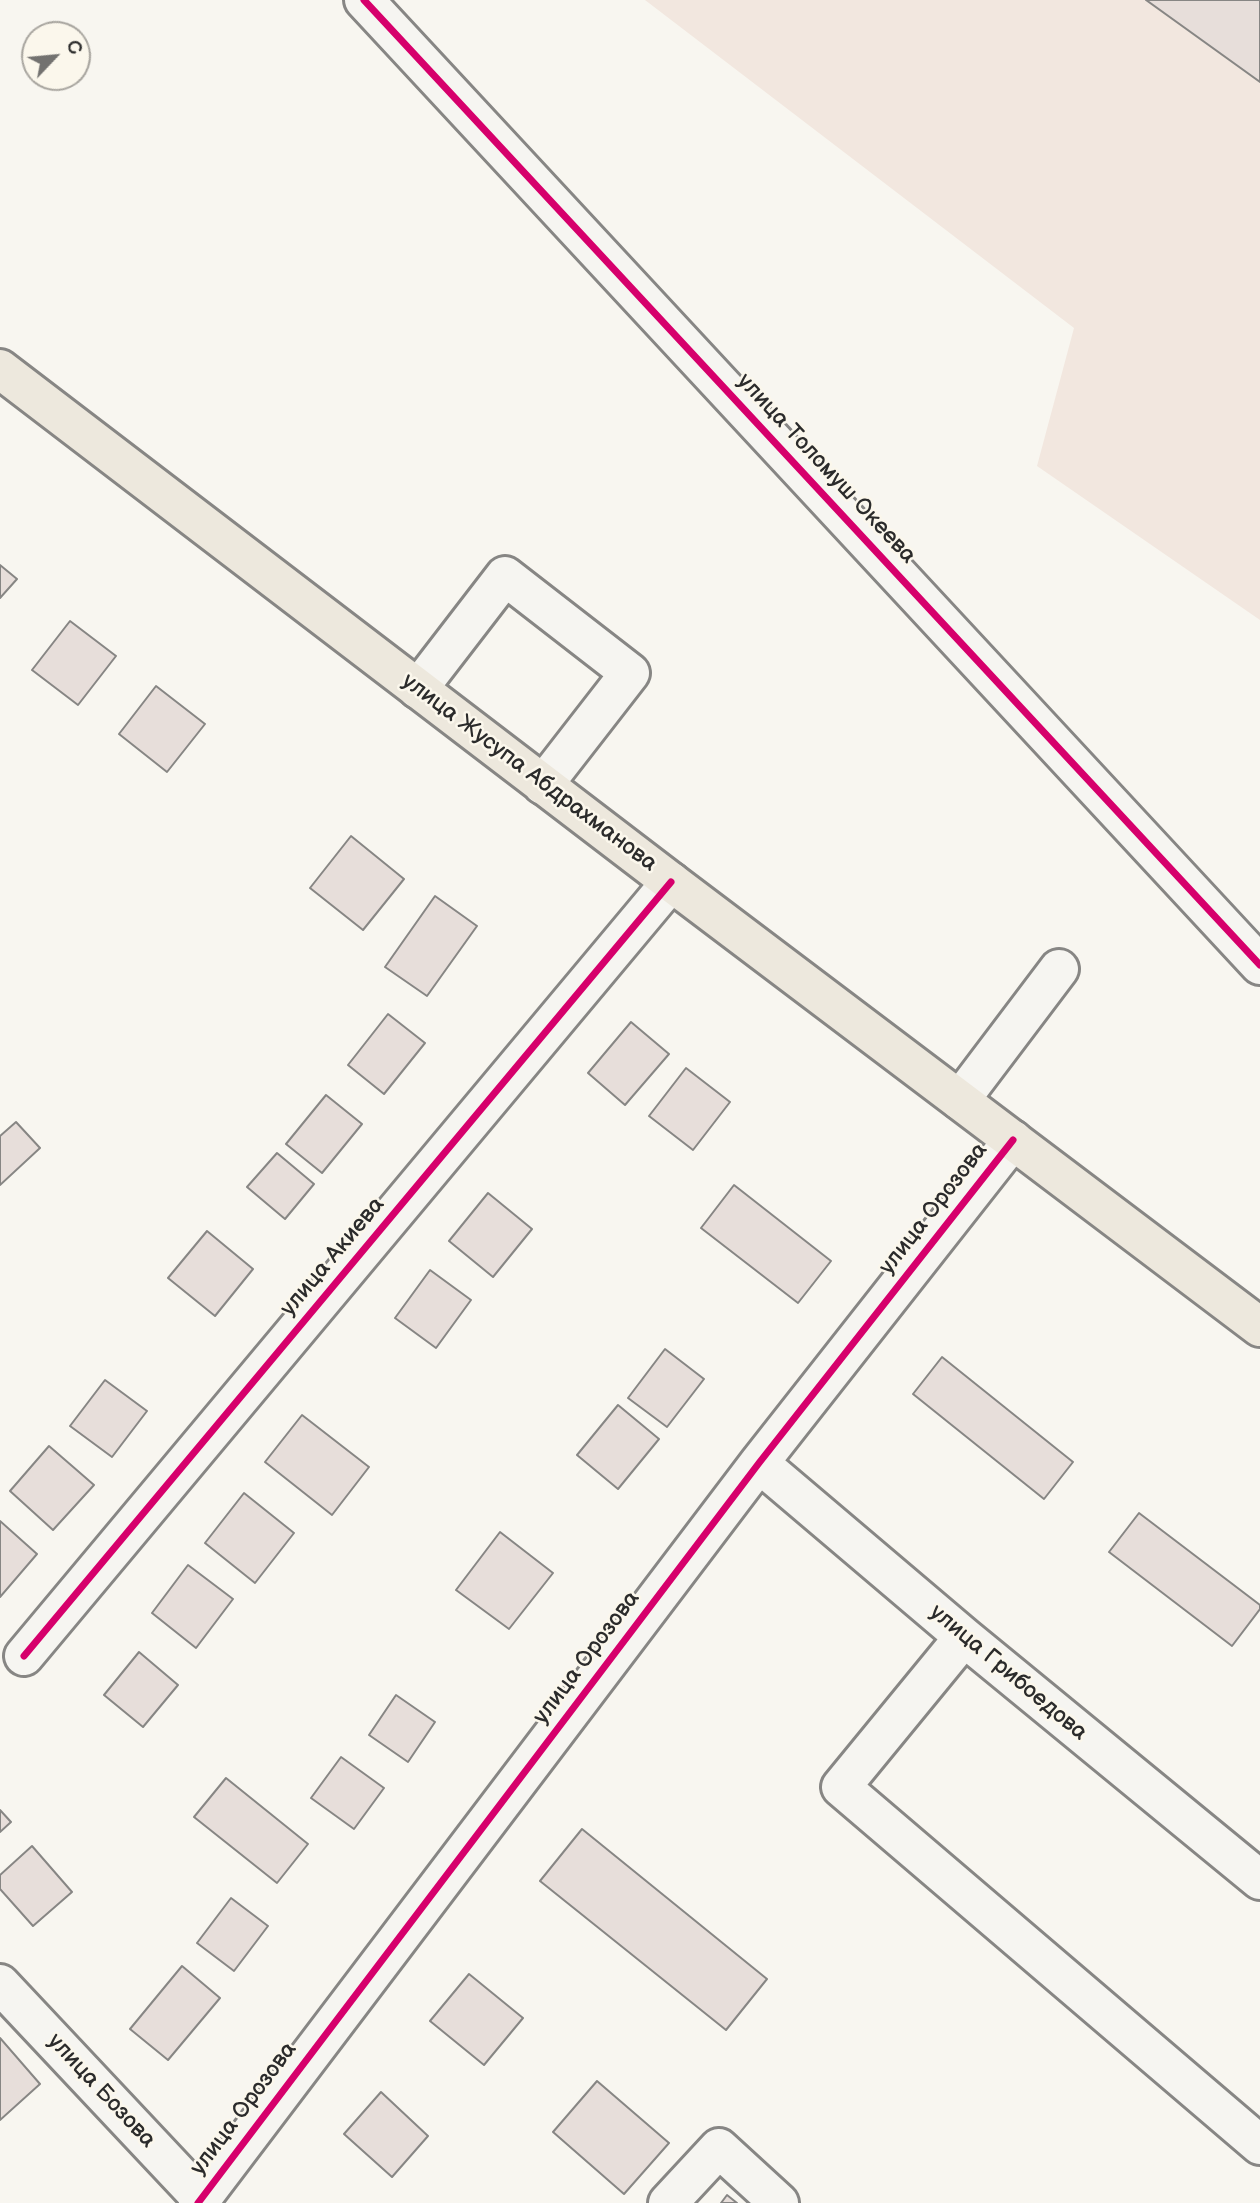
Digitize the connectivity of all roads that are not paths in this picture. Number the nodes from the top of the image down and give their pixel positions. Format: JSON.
{"nodes":[{"id":1,"x":364,"y":0,"type":"edge"},
{"id":2,"x":0,"y":369,"type":"edge"},
{"id":3,"x":418,"y":689,"type":"junction"},
{"id":4,"x":543,"y":785,"type":"junction"},
{"id":5,"x":671,"y":882,"type":"junction"},
{"id":6,"x":1260,"y":965,"type":"edge"},
{"id":7,"x":1059,"y":969,"type":"dead end"},
{"id":8,"x":960,"y":1100,"type":"junction"},
{"id":9,"x":1013,"y":1140,"type":"junction"},
{"id":10,"x":1260,"y":1327,"type":"edge"},
{"id":11,"x":760,"y":1463,"type":"junction"},
{"id":12,"x":964,"y":1637,"type":"junction"},
{"id":13,"x":24,"y":1656,"type":"dead end"},
{"id":14,"x":1260,"y":1880,"type":"edge"},
{"id":15,"x":0,"y":1984,"type":"edge"},
{"id":16,"x":1260,"y":2145,"type":"edge"},
{"id":17,"x":200,"y":2201,"type":"edge"},
{"id":18,"x":668,"y":2203,"type":"edge"},
{"id":19,"x":779,"y":2203,"type":"edge"}],
"edges":[{"from":1,"to":6,"type":"street","name":"улица Толомуш Океева"},
{"from":2,"to":3,"type":"highway","name":"улица Жусупа Абдрахманова"},
{"from":3,"to":4,"type":"highway","name":"улица Жусупа Абдрахманова"},
{"from":3,"to":4,"type":"street"},
{"from":4,"to":5,"type":"highway","name":"улица Жусупа Абдрахманова"},
{"from":5,"to":8,"type":"highway","name":"улица Жусупа Абдрахманова"},
{"from":5,"to":13,"type":"street","name":"улица Акиева"},
{"from":7,"to":8,"type":"street"},
{"from":8,"to":9,"type":"highway","name":"улица Жусупа Абдрахманова"},
{"from":9,"to":10,"type":"highway","name":"улица Жусупа Абдрахманова"},
{"from":9,"to":11,"type":"street","name":"улица Орозова"},
{"from":11,"to":12,"type":"street","name":"улица Грибоедова"},
{"from":11,"to":17,"type":"street","name":"улица Орозова"},
{"from":12,"to":14,"type":"street","name":"улица Грибоедова"},
{"from":12,"to":16,"type":"street"},
{"from":15,"to":17,"type":"street","name":"улица Бозова"},
{"from":18,"to":19,"type":"street"}]}
